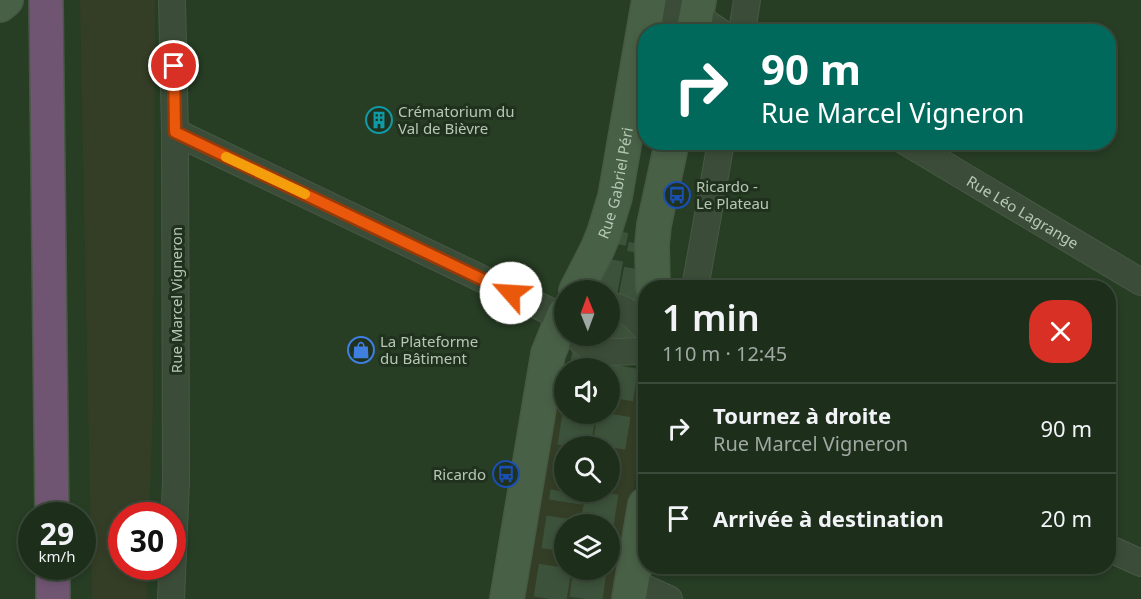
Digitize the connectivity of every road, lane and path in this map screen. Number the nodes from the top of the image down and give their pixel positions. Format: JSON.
{"nodes":[{"id":1,"x":6,"y":0,"type":"edge"},
{"id":2,"x":46,"y":0,"type":"edge"},
{"id":3,"x":172,"y":0,"type":"edge"},
{"id":4,"x":747,"y":0,"type":"edge"},
{"id":5,"x":648,"y":3,"type":"edge"},
{"id":6,"x":0,"y":5,"type":"edge"},
{"id":7,"x":702,"y":20,"type":"edge"},
{"id":8,"x":644,"y":24,"type":"edge"},
{"id":9,"x":743,"y":24,"type":"edge"},
{"id":10,"x":638,"y":61,"type":"edge"},
{"id":11,"x":175,"y":132,"type":"junction"},
{"id":12,"x":670,"y":150,"type":"edge"},
{"id":13,"x":720,"y":150,"type":"edge"},
{"id":14,"x":919,"y":150,"type":"edge"},
{"id":15,"x":584,"y":280,"type":"edge"},
{"id":16,"x":653,"y":280,"type":"tunnel mouth"},
{"id":17,"x":696,"y":280,"type":"edge"},
{"id":18,"x":1141,"y":282,"type":"edge"},
{"id":19,"x":554,"y":308,"type":"edge"},
{"id":20,"x":620,"y":309,"type":"edge"},
{"id":21,"x":638,"y":320,"type":"edge"},
{"id":22,"x":554,"y":343,"type":"edge"},
{"id":23,"x":589,"y":346,"type":"edge"},
{"id":24,"x":638,"y":350,"type":"edge"},
{"id":25,"x":52,"y":502,"type":"edge"},
{"id":26,"x":638,"y":545,"type":"edge"},
{"id":27,"x":1116,"y":552,"type":"edge"},
{"id":28,"x":1141,"y":563,"type":"edge"},
{"id":29,"x":53,"y":580,"type":"edge"},
{"id":30,"x":630,"y":591,"type":"edge"},
{"id":31,"x":53,"y":599,"type":"edge"},
{"id":32,"x":171,"y":599,"type":"edge"},
{"id":33,"x":507,"y":599,"type":"edge"},
{"id":34,"x":669,"y":599,"type":"edge"}],
"edges":[{"from":1,"to":6,"type":"main road"},
{"from":2,"to":25,"type":"highway"},
{"from":3,"to":11,"type":"street","name":"Rue Marcel Vigneron"},
{"from":4,"to":9,"type":"street"},
{"from":5,"to":7,"type":"street"},
{"from":5,"to":8,"type":"main road","name":"Rue Gabriel Péri"},
{"from":10,"to":15,"type":"main road","name":"Rue Gabriel Péri"},
{"from":11,"to":19,"type":"street"},
{"from":11,"to":32,"type":"street","name":"Rue Marcel Vigneron"},
{"from":12,"to":16,"type":"main road"},
{"from":13,"to":17,"type":"street"},
{"from":14,"to":18,"type":"street","name":"Rue Léo Lagrange"},
{"from":20,"to":21,"type":"street"},
{"from":22,"to":33,"type":"main road","name":"Rue Gabriel Péri"},
{"from":23,"to":24,"type":"street"},
{"from":26,"to":30,"type":"main road"},
{"from":27,"to":28,"type":"street"},
{"from":29,"to":31,"type":"highway"},
{"from":30,"to":34,"type":"street"}]}
